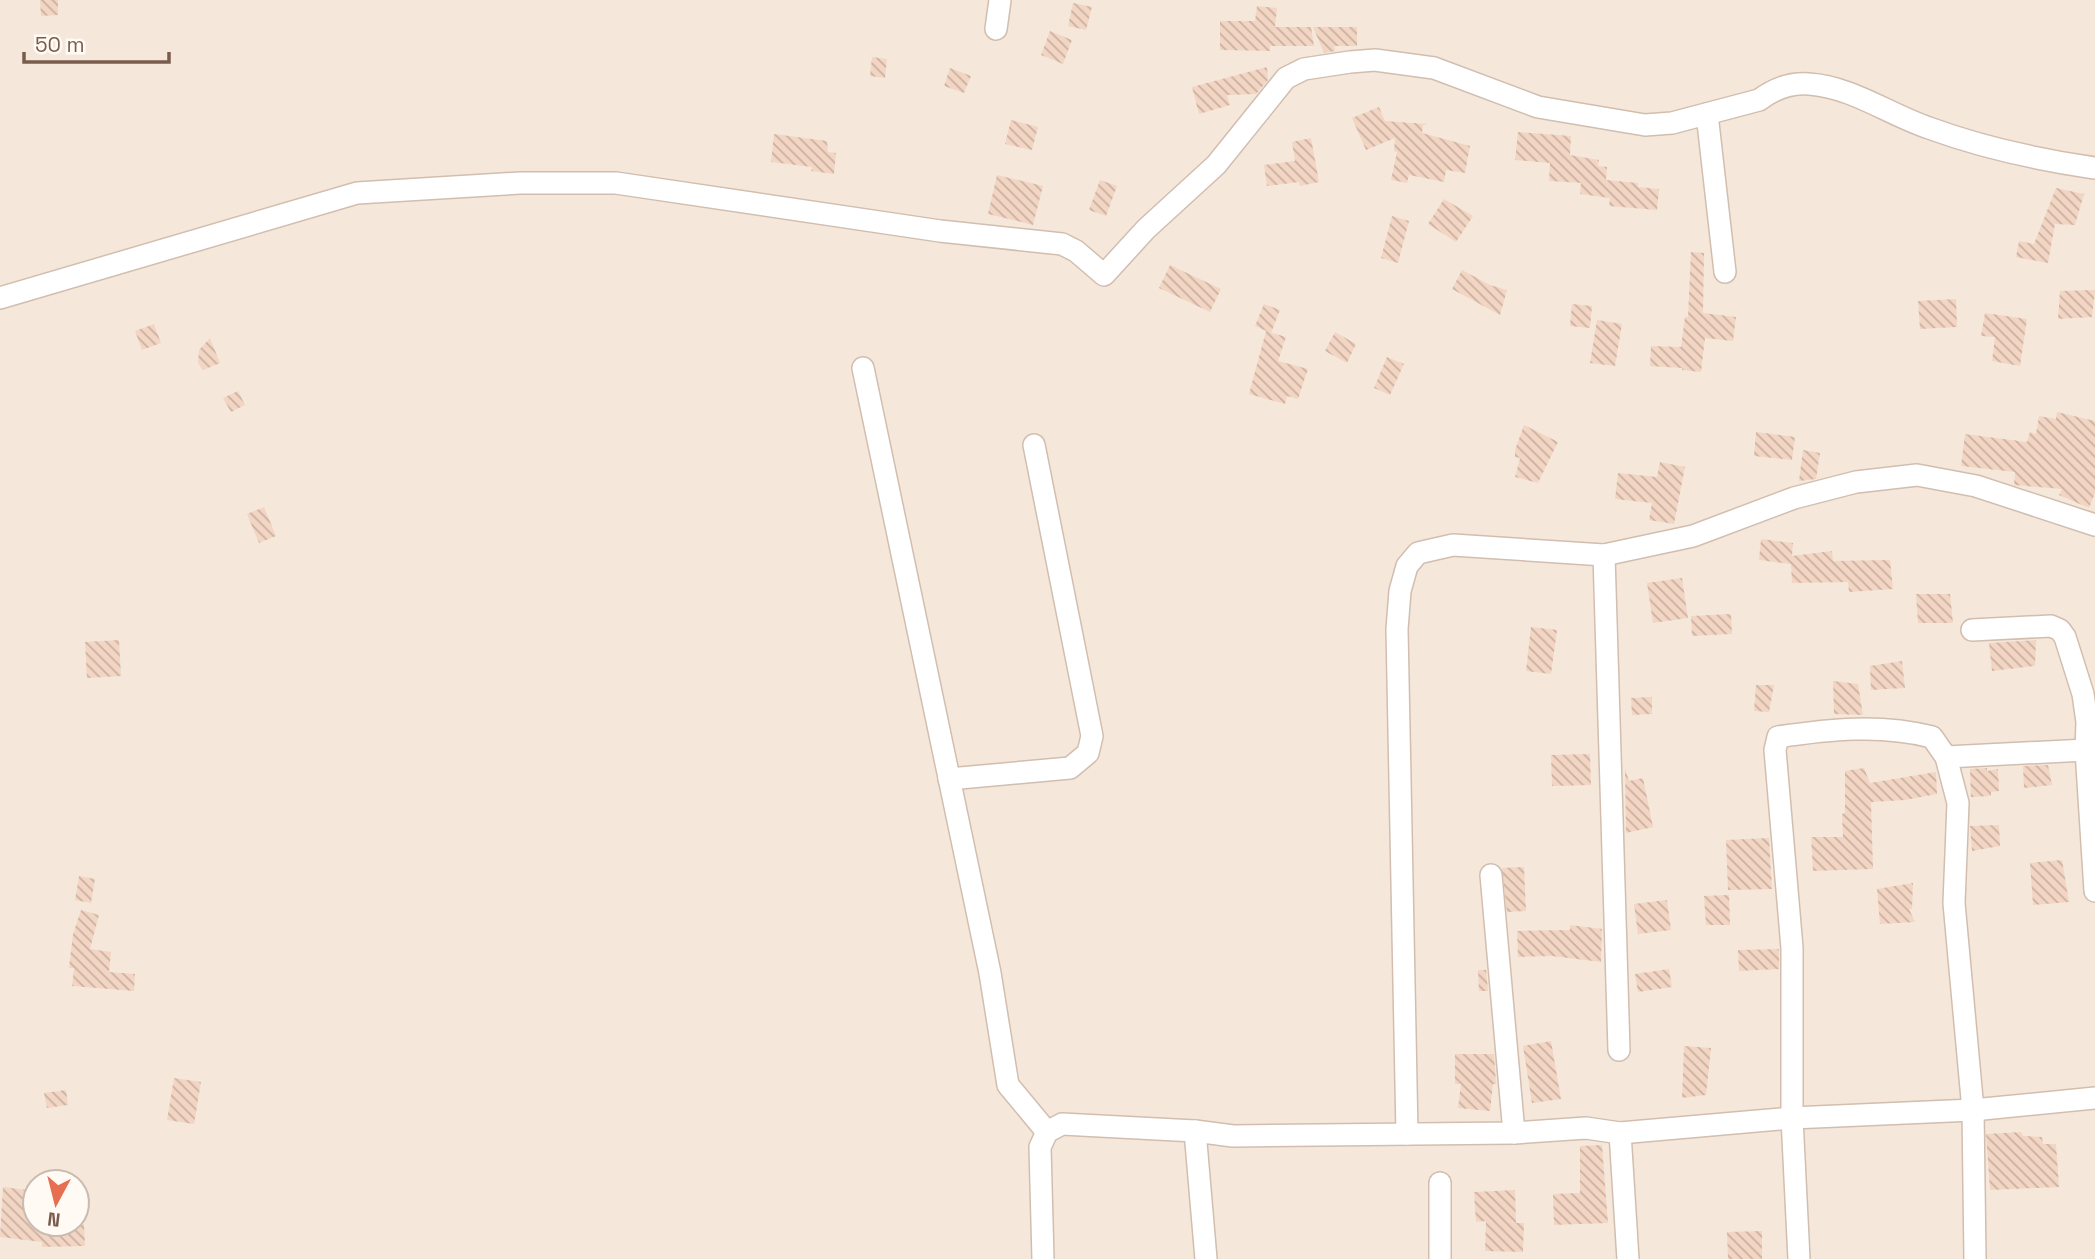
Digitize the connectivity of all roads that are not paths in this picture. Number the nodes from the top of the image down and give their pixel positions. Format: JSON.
{"nodes":[{"id":1,"x":1000,"y":0,"type":"edge"},
{"id":2,"x":996,"y":29,"type":"dead end"},
{"id":3,"x":1707,"y":114,"type":"junction"},
{"id":4,"x":2095,"y":168,"type":"edge"},
{"id":5,"x":1725,"y":271,"type":"dead end"},
{"id":6,"x":0,"y":298,"type":"edge"},
{"id":7,"x":863,"y":368,"type":"dead end"},
{"id":8,"x":1034,"y":444,"type":"dead end"},
{"id":9,"x":2095,"y":525,"type":"edge"},
{"id":10,"x":1604,"y":555,"type":"junction"},
{"id":11,"x":1972,"y":630,"type":"dead end"},
{"id":12,"x":2086,"y":750,"type":"junction"},
{"id":13,"x":1946,"y":757,"type":"junction"},
{"id":14,"x":949,"y":779,"type":"junction"},
{"id":15,"x":1491,"y":875,"type":"dead end"},
{"id":16,"x":2095,"y":891,"type":"edge"},
{"id":17,"x":1619,"y":1050,"type":"dead end"},
{"id":18,"x":2095,"y":1098,"type":"edge"},
{"id":19,"x":1973,"y":1110,"type":"junction"},
{"id":20,"x":1792,"y":1118,"type":"junction"},
{"id":21,"x":1195,"y":1131,"type":"junction"},
{"id":22,"x":1047,"y":1132,"type":"junction"},
{"id":23,"x":1514,"y":1133,"type":"junction"},
{"id":24,"x":1620,"y":1133,"type":"junction"},
{"id":25,"x":1407,"y":1134,"type":"junction"},
{"id":26,"x":1440,"y":1183,"type":"dead end"},
{"id":27,"x":1043,"y":1259,"type":"edge"},
{"id":28,"x":1206,"y":1259,"type":"edge"},
{"id":29,"x":1440,"y":1259,"type":"edge"},
{"id":30,"x":1628,"y":1259,"type":"edge"},
{"id":31,"x":1799,"y":1259,"type":"edge"},
{"id":32,"x":1975,"y":1259,"type":"edge"}],
"edges":[{"from":1,"to":2,"type":"street"},
{"from":3,"to":4,"type":"street"},
{"from":3,"to":5,"type":"street"},
{"from":3,"to":6,"type":"street"},
{"from":7,"to":14,"type":"street"},
{"from":8,"to":14,"type":"street"},
{"from":9,"to":10,"type":"street"},
{"from":10,"to":17,"type":"street"},
{"from":10,"to":25,"type":"street"},
{"from":11,"to":12,"type":"street"},
{"from":12,"to":13,"type":"street"},
{"from":12,"to":16,"type":"street"},
{"from":13,"to":19,"type":"street"},
{"from":13,"to":20,"type":"street"},
{"from":14,"to":22,"type":"street"},
{"from":15,"to":23,"type":"street"},
{"from":18,"to":19,"type":"street"},
{"from":19,"to":20,"type":"street"},
{"from":19,"to":32,"type":"street"},
{"from":20,"to":24,"type":"street"},
{"from":20,"to":31,"type":"street"},
{"from":21,"to":22,"type":"street"},
{"from":21,"to":25,"type":"street"},
{"from":21,"to":28,"type":"street"},
{"from":22,"to":27,"type":"street"},
{"from":23,"to":24,"type":"street"},
{"from":23,"to":25,"type":"street"},
{"from":24,"to":30,"type":"street"},
{"from":26,"to":29,"type":"street"}]}
